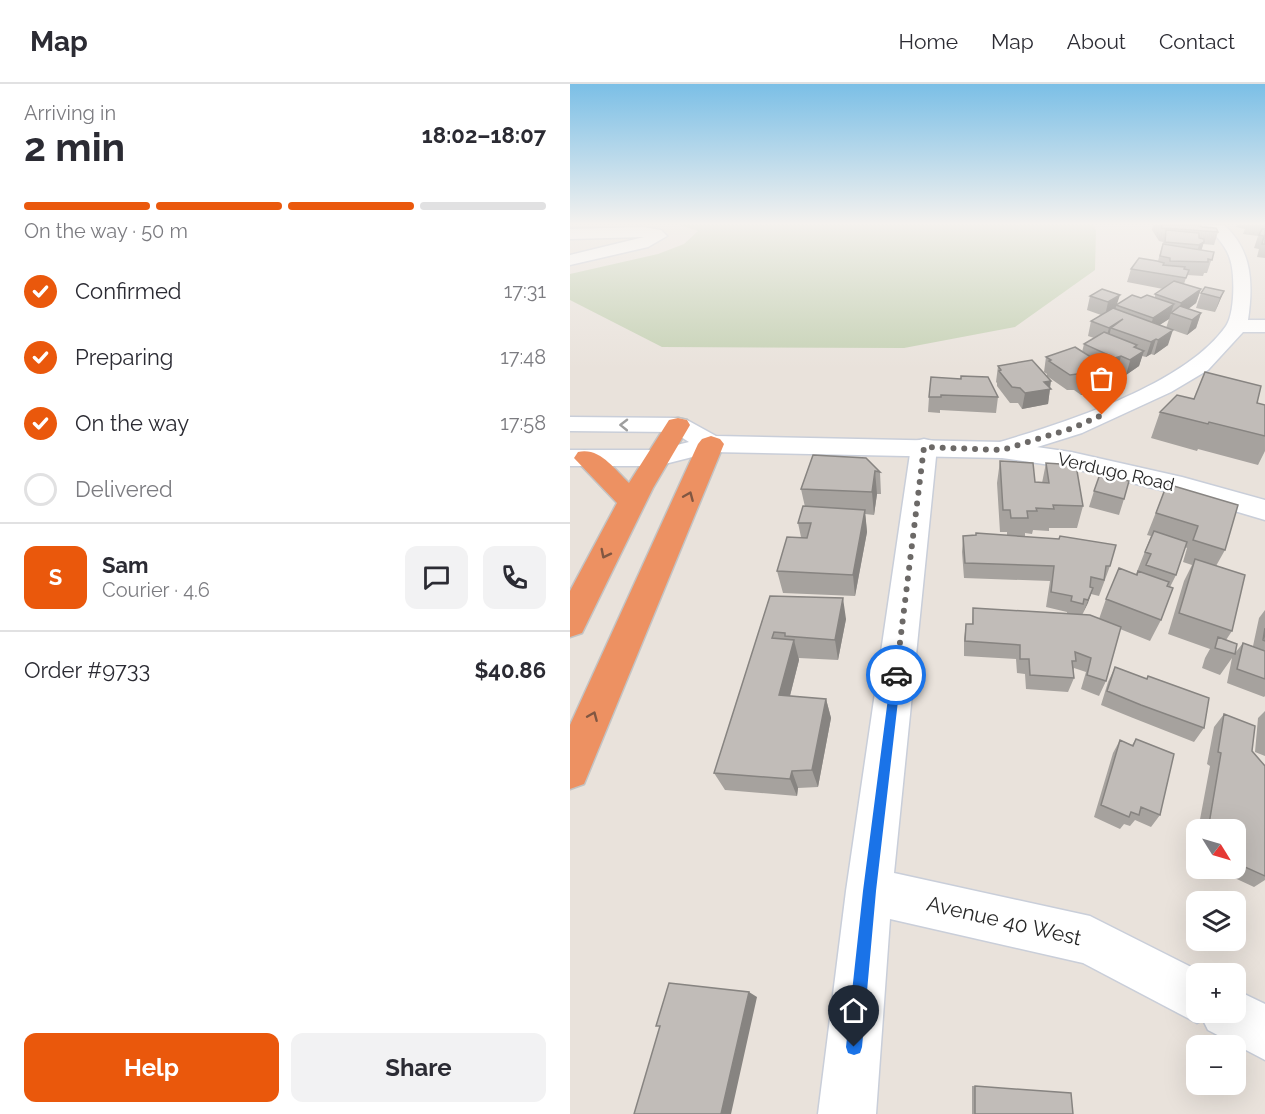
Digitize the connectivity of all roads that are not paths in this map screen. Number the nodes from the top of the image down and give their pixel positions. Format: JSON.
{"nodes":[{"id":1,"x":1241,"y":273,"type":"edge"},
{"id":2,"x":1237,"y":326,"type":"junction"},
{"id":3,"x":1265,"y":326,"type":"edge"},
{"id":4,"x":570,"y":424,"type":"edge"},
{"id":5,"x":678,"y":425,"type":"junction"},
{"id":6,"x":711,"y":444,"type":"junction"},
{"id":7,"x":924,"y":447,"type":"junction"},
{"id":8,"x":1002,"y":450,"type":"junction"},
{"id":9,"x":578,"y":458,"type":"edge"},
{"id":10,"x":657,"y":458,"type":"junction"},
{"id":11,"x":632,"y":502,"type":"junction"},
{"id":12,"x":1265,"y":510,"type":"edge"},
{"id":13,"x":570,"y":623,"type":"edge"},
{"id":14,"x":570,"y":770,"type":"edge"},
{"id":15,"x":869,"y":891,"type":"junction"},
{"id":16,"x":1186,"y":991,"type":"edge"},
{"id":17,"x":1246,"y":1023,"type":"edge"},
{"id":18,"x":1265,"y":1033,"type":"edge"},
{"id":19,"x":847,"y":1114,"type":"edge"}],
"edges":[{"from":1,"to":2,"type":"street"},
{"from":2,"to":3,"type":"street"},
{"from":2,"to":8,"type":"street"},
{"from":5,"to":4,"type":"street","name":"Verdugo Road","one_way":true},
{"from":5,"to":6,"type":"street","name":"Verdugo Road"},
{"from":5,"to":10,"type":"highway"},
{"from":6,"to":7,"type":"street","name":"Verdugo Road"},
{"from":6,"to":10,"type":"street","name":"Verdugo Road"},
{"from":14,"to":6,"type":"highway","one_way":true},
{"from":7,"to":8,"type":"street","name":"Verdugo Road"},
{"from":7,"to":15,"type":"street"},
{"from":8,"to":12,"type":"street","name":"Verdugo Road"},
{"from":9,"to":10,"type":"street","name":"Verdugo Road"},
{"from":9,"to":11,"type":"highway"},
{"from":10,"to":11,"type":"highway"},
{"from":11,"to":13,"type":"highway","one_way":true},
{"from":15,"to":16,"type":"street","name":"Avenue 40 West"},
{"from":15,"to":19,"type":"street"},
{"from":17,"to":18,"type":"street"}]}
